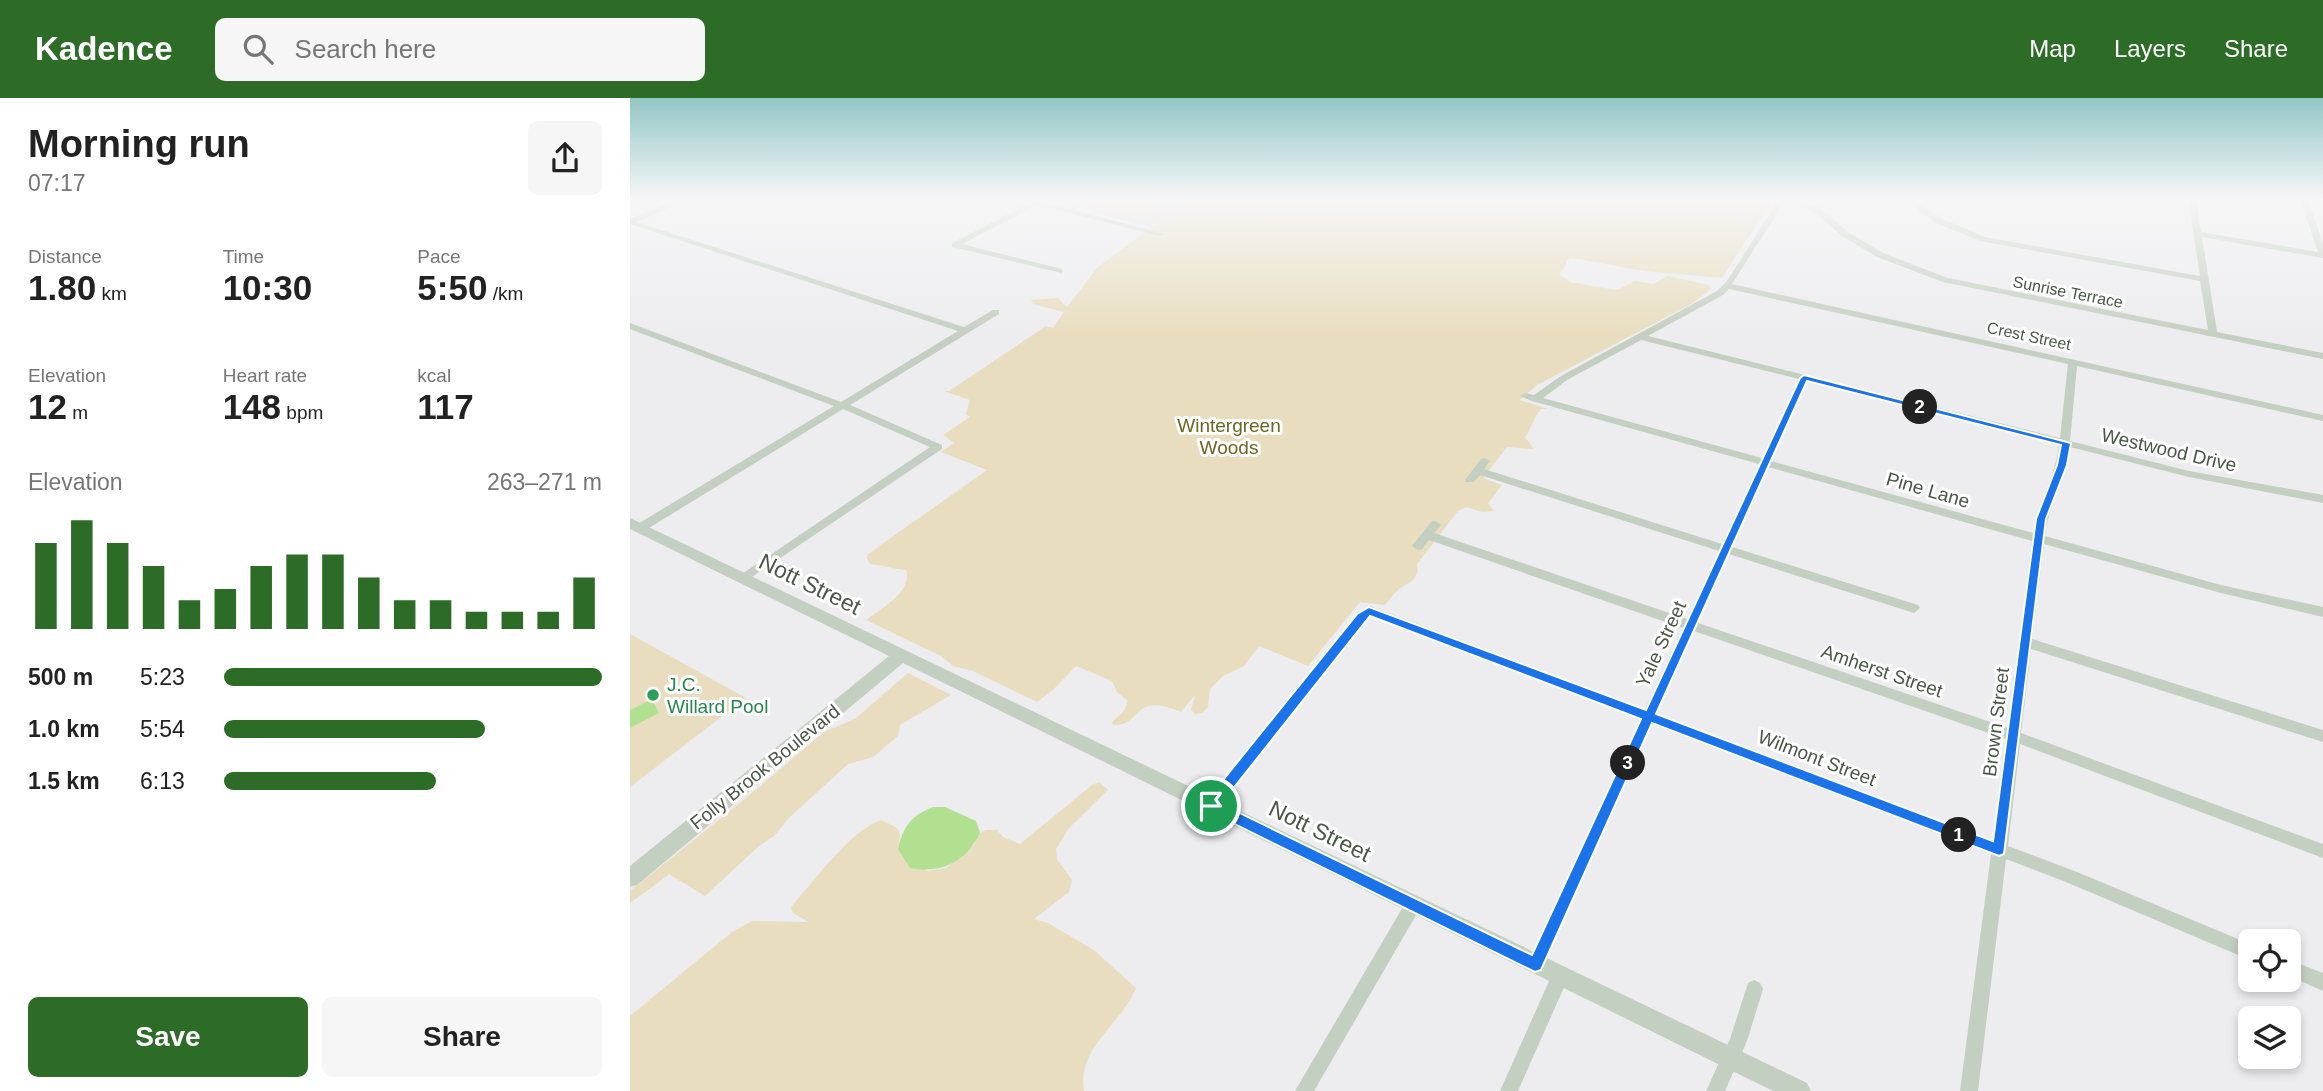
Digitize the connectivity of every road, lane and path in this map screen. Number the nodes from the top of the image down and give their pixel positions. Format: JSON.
{"nodes":[{"id":1,"x":702,"y":245,"type":"edge"},
{"id":2,"x":956,"y":245,"type":"edge"},
{"id":3,"x":1754,"y":245,"type":"edge"},
{"id":4,"x":1864,"y":245,"type":"edge"},
{"id":5,"x":2023,"y":245,"type":"edge"},
{"id":6,"x":2199,"y":245,"type":"edge"},
{"id":7,"x":2262,"y":245,"type":"edge"},
{"id":8,"x":2323,"y":256,"type":"edge"},
{"id":9,"x":1059,"y":271,"type":"dead end"},
{"id":10,"x":2204,"y":279,"type":"junction"},
{"id":11,"x":1727,"y":286,"type":"junction"},
{"id":12,"x":996,"y":312,"type":"dead end"},
{"id":13,"x":630,"y":326,"type":"edge"},
{"id":14,"x":967,"y":331,"type":"junction"},
{"id":15,"x":2213,"y":335,"type":"junction"},
{"id":16,"x":1642,"y":337,"type":"junction"},
{"id":17,"x":2323,"y":356,"type":"edge"},
{"id":18,"x":2073,"y":362,"type":"junction"},
{"id":19,"x":1804,"y":378,"type":"junction"},
{"id":20,"x":1530,"y":398,"type":"joint"},
{"id":21,"x":843,"y":406,"type":"junction"},
{"id":22,"x":2323,"y":418,"type":"edge"},
{"id":23,"x":2066,"y":443,"type":"junction"},
{"id":24,"x":1765,"y":463,"type":"junction"},
{"id":25,"x":1478,"y":471,"type":"dead end"},
{"id":26,"x":2323,"y":499,"type":"edge"},
{"id":27,"x":635,"y":526,"type":"edge"},
{"id":28,"x":1427,"y":535,"type":"dead end"},
{"id":29,"x":2038,"y":539,"type":"junction"},
{"id":30,"x":1726,"y":549,"type":"junction"},
{"id":31,"x":743,"y":579,"type":"junction"},
{"id":32,"x":1914,"y":607,"type":"dead end"},
{"id":33,"x":2323,"y":612,"type":"edge"},
{"id":34,"x":1690,"y":626,"type":"junction"},
{"id":35,"x":2025,"y":642,"type":"junction"},
{"id":36,"x":901,"y":656,"type":"junction"},
{"id":37,"x":1649,"y":717,"type":"junction"},
{"id":38,"x":2014,"y":736,"type":"junction"},
{"id":39,"x":2323,"y":736,"type":"edge"},
{"id":40,"x":1211,"y":806,"type":"junction"},
{"id":41,"x":1999,"y":850,"type":"junction"},
{"id":42,"x":2323,"y":851,"type":"edge"},
{"id":43,"x":630,"y":878,"type":"edge"},
{"id":44,"x":1413,"y":905,"type":"junction"},
{"id":45,"x":2238,"y":947,"type":"edge"},
{"id":46,"x":1535,"y":964,"type":"junction"},
{"id":47,"x":2301,"y":973,"type":"edge"},
{"id":48,"x":1560,"y":976,"type":"junction"},
{"id":49,"x":2323,"y":982,"type":"edge"},
{"id":50,"x":1754,"y":989,"type":"dead end"},
{"id":51,"x":1729,"y":1058,"type":"junction"},
{"id":52,"x":1304,"y":1091,"type":"edge"},
{"id":53,"x":1510,"y":1091,"type":"edge"},
{"id":54,"x":1715,"y":1091,"type":"edge"},
{"id":55,"x":1799,"y":1091,"type":"edge"},
{"id":56,"x":1969,"y":1091,"type":"edge"}],
"edges":[{"from":1,"to":14,"type":"street"},
{"from":2,"to":9,"type":"street"},
{"from":3,"to":11,"type":"street"},
{"from":4,"to":15,"type":"street","name":"Sunrise Terrace"},
{"from":5,"to":10,"type":"street"},
{"from":6,"to":10,"type":"street"},
{"from":7,"to":8,"type":"street"},
{"from":10,"to":15,"type":"street"},
{"from":11,"to":16,"type":"street"},
{"from":11,"to":18,"type":"street","name":"Crest Street"},
{"from":12,"to":14,"type":"street"},
{"from":13,"to":21,"type":"street"},
{"from":14,"to":21,"type":"street"},
{"from":15,"to":17,"type":"street","name":"Sunrise Terrace"},
{"from":16,"to":19,"type":"street","name":"Westwood Drive"},
{"from":16,"to":20,"type":"street"},
{"from":18,"to":22,"type":"street","name":"Crest Street"},
{"from":18,"to":23,"type":"street","name":"Brown Street"},
{"from":19,"to":23,"type":"street","name":"Westwood Drive"},
{"from":19,"to":24,"type":"street","name":"Yale Street"},
{"from":20,"to":24,"type":"street","name":"Pine Lane"},
{"from":21,"to":27,"type":"street"},
{"from":21,"to":31,"type":"street"},
{"from":23,"to":26,"type":"street","name":"Westwood Drive"},
{"from":23,"to":29,"type":"street","name":"Brown Street"},
{"from":24,"to":29,"type":"street","name":"Pine Lane"},
{"from":24,"to":30,"type":"street","name":"Yale Street"},
{"from":25,"to":30,"type":"street"},
{"from":27,"to":31,"type":"street","name":"Nott Street"},
{"from":28,"to":34,"type":"street","name":"Amherst Street"},
{"from":29,"to":33,"type":"street","name":"Pine Lane"},
{"from":29,"to":35,"type":"street","name":"Brown Street"},
{"from":30,"to":32,"type":"street"},
{"from":30,"to":34,"type":"street","name":"Yale Street"},
{"from":31,"to":36,"type":"street","name":"Nott Street"},
{"from":34,"to":37,"type":"street","name":"Yale Street"},
{"from":34,"to":38,"type":"street","name":"Amherst Street"},
{"from":35,"to":38,"type":"street","name":"Brown Street"},
{"from":35,"to":39,"type":"street"},
{"from":36,"to":40,"type":"street","name":"Nott Street"},
{"from":36,"to":43,"type":"street","name":"Folly Brook Boulevard"},
{"from":37,"to":40,"type":"street","name":"Wilmont Street"},
{"from":37,"to":41,"type":"street","name":"Wilmont Street"},
{"from":37,"to":46,"type":"street","name":"Yale Street"},
{"from":38,"to":41,"type":"street","name":"Brown Street"},
{"from":38,"to":42,"type":"street","name":"Amherst Street"},
{"from":40,"to":44,"type":"street","name":"Nott Street"},
{"from":41,"to":45,"type":"street","name":"Wilmont Street"},
{"from":41,"to":56,"type":"street","name":"Brown Street"},
{"from":44,"to":46,"type":"street","name":"Nott Street"},
{"from":44,"to":52,"type":"street"},
{"from":46,"to":48,"type":"street","name":"Nott Street"},
{"from":47,"to":49,"type":"street"},
{"from":48,"to":51,"type":"street","name":"Nott Street"},
{"from":48,"to":53,"type":"street"},
{"from":50,"to":51,"type":"street"},
{"from":51,"to":54,"type":"street"},
{"from":51,"to":55,"type":"street","name":"Nott Street"}]}
